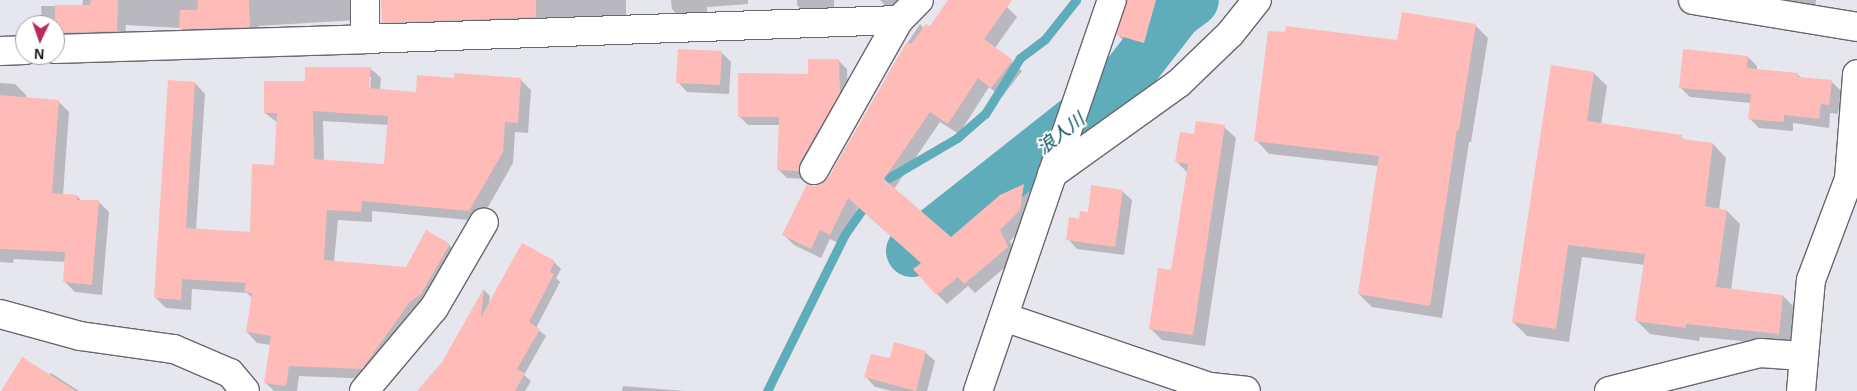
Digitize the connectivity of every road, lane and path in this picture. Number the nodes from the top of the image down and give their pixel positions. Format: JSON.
{"nodes":[{"id":1,"x":365,"y":0,"type":"edge"},
{"id":2,"x":918,"y":0,"type":"edge"},
{"id":3,"x":1112,"y":0,"type":"edge"},
{"id":4,"x":1257,"y":0,"type":"edge"},
{"id":5,"x":1693,"y":0,"type":"edge"},
{"id":6,"x":899,"y":20,"type":"junction"},
{"id":7,"x":1857,"y":27,"type":"edge"},
{"id":8,"x":365,"y":39,"type":"junction"},
{"id":9,"x":15,"y":50,"type":"edge"},
{"id":10,"x":65,"y":50,"type":"edge"},
{"id":11,"x":0,"y":51,"type":"edge"},
{"id":12,"x":1857,"y":74,"type":"edge"},
{"id":13,"x":1055,"y":164,"type":"junction"},
{"id":14,"x":814,"y":170,"type":"dead end"},
{"id":15,"x":484,"y":222,"type":"dead end"},
{"id":16,"x":0,"y":314,"type":"edge"},
{"id":17,"x":1004,"y":317,"type":"junction"},
{"id":18,"x":1804,"y":356,"type":"junction"},
{"id":19,"x":245,"y":391,"type":"edge"},
{"id":20,"x":364,"y":391,"type":"edge"},
{"id":21,"x":978,"y":391,"type":"edge"},
{"id":22,"x":1246,"y":391,"type":"edge"},
{"id":23,"x":1609,"y":391,"type":"edge"},
{"id":24,"x":1801,"y":391,"type":"edge"}],
"edges":[{"from":1,"to":8,"type":"street"},
{"from":2,"to":6,"type":"street"},
{"from":3,"to":13,"type":"street"},
{"from":4,"to":13,"type":"street"},
{"from":5,"to":7,"type":"street"},
{"from":6,"to":8,"type":"street"},
{"from":6,"to":14,"type":"street"},
{"from":8,"to":10,"type":"street"},
{"from":9,"to":11,"type":"street"},
{"from":12,"to":18,"type":"street"},
{"from":13,"to":17,"type":"street"},
{"from":15,"to":20,"type":"street"},
{"from":16,"to":19,"type":"street"},
{"from":17,"to":21,"type":"street"},
{"from":17,"to":22,"type":"street"},
{"from":18,"to":23,"type":"street"},
{"from":18,"to":24,"type":"street"}]}
